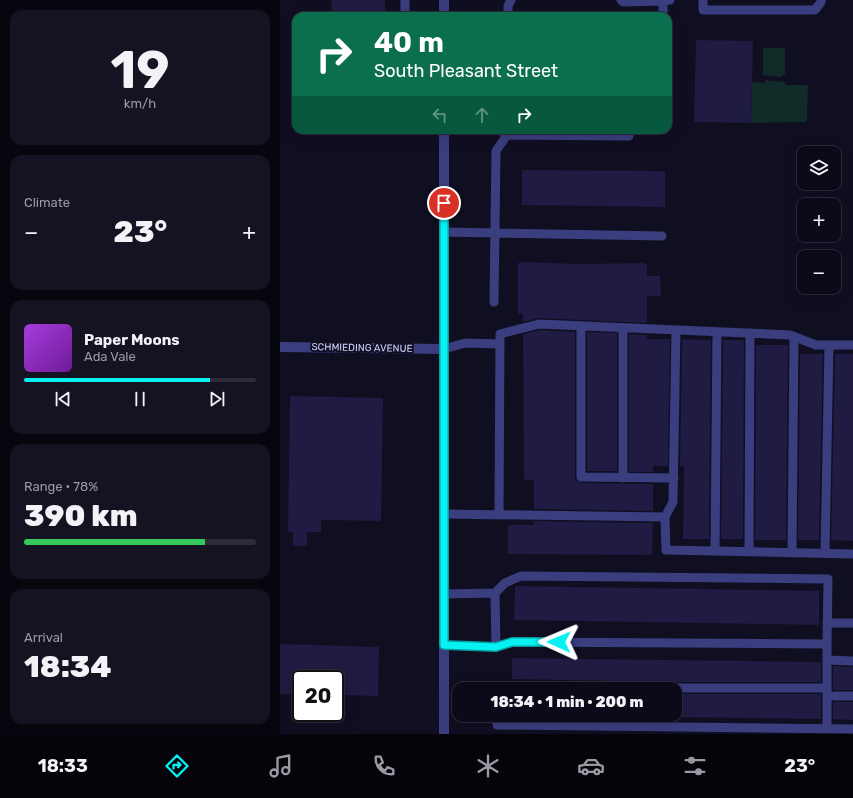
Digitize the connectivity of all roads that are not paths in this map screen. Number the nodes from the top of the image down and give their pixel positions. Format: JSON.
{"nodes":[{"id":1,"x":405,"y":0,"type":"edge"},
{"id":2,"x":444,"y":0,"type":"edge"},
{"id":3,"x":511,"y":0,"type":"edge"},
{"id":4,"x":621,"y":0,"type":"edge"},
{"id":5,"x":663,"y":0,"type":"edge"},
{"id":6,"x":670,"y":0,"type":"edge"},
{"id":7,"x":703,"y":0,"type":"edge"},
{"id":8,"x":821,"y":0,"type":"edge"},
{"id":9,"x":405,"y":12,"type":"edge"},
{"id":10,"x":444,"y":12,"type":"edge"},
{"id":11,"x":508,"y":12,"type":"edge"},
{"id":12,"x":663,"y":12,"type":"edge"},
{"id":13,"x":444,"y":134,"type":"edge"},
{"id":14,"x":504,"y":134,"type":"edge"},
{"id":15,"x":567,"y":134,"type":"edge"},
{"id":16,"x":629,"y":134,"type":"edge"},
{"id":17,"x":444,"y":232,"type":"junction"},
{"id":18,"x":494,"y":234,"type":"junction"},
{"id":19,"x":662,"y":236,"type":"dead end"},
{"id":20,"x":494,"y":302,"type":"dead end"},
{"id":21,"x":581,"y":326,"type":"junction"},
{"id":22,"x":624,"y":328,"type":"junction"},
{"id":23,"x":676,"y":330,"type":"junction"},
{"id":24,"x":717,"y":332,"type":"junction"},
{"id":25,"x":750,"y":333,"type":"junction"},
{"id":26,"x":794,"y":337,"type":"junction"},
{"id":27,"x":500,"y":344,"type":"junction"},
{"id":28,"x":853,"y":345,"type":"edge"},
{"id":29,"x":829,"y":346,"type":"junction"},
{"id":30,"x":280,"y":347,"type":"edge"},
{"id":31,"x":444,"y":349,"type":"junction"},
{"id":32,"x":623,"y":478,"type":"junction"},
{"id":33,"x":674,"y":478,"type":"junction"},
{"id":34,"x":444,"y":514,"type":"junction"},
{"id":35,"x":499,"y":515,"type":"junction"},
{"id":36,"x":665,"y":517,"type":"junction"},
{"id":37,"x":715,"y":551,"type":"junction"},
{"id":38,"x":749,"y":552,"type":"junction"},
{"id":39,"x":792,"y":553,"type":"junction"},
{"id":40,"x":825,"y":553,"type":"junction"},
{"id":41,"x":853,"y":554,"type":"edge"},
{"id":42,"x":444,"y":594,"type":"junction"},
{"id":43,"x":495,"y":594,"type":"junction"},
{"id":44,"x":828,"y":623,"type":"junction"},
{"id":45,"x":853,"y":623,"type":"edge"},
{"id":46,"x":827,"y":644,"type":"junction"},
{"id":47,"x":444,"y":645,"type":"junction"},
{"id":48,"x":496,"y":647,"type":"junction"},
{"id":49,"x":827,"y":660,"type":"junction"},
{"id":50,"x":853,"y":660,"type":"edge"},
{"id":51,"x":682,"y":690,"type":"edge"},
{"id":52,"x":827,"y":692,"type":"junction"},
{"id":53,"x":853,"y":696,"type":"edge"},
{"id":54,"x":497,"y":722,"type":"edge"},
{"id":55,"x":827,"y":729,"type":"junction"},
{"id":56,"x":853,"y":729,"type":"edge"},
{"id":57,"x":444,"y":734,"type":"edge"}],
"edges":[{"from":1,"to":9,"type":"lane"},
{"from":2,"to":10,"type":"street"},
{"from":3,"to":11,"type":"lane"},
{"from":4,"to":5,"type":"lane"},
{"from":5,"to":6,"type":"lane"},
{"from":5,"to":12,"type":"lane"},
{"from":7,"to":8,"type":"lane"},
{"from":13,"to":17,"type":"street"},
{"from":14,"to":18,"type":"lane"},
{"from":15,"to":16,"type":"lane"},
{"from":17,"to":18,"type":"lane"},
{"from":17,"to":31,"type":"street"},
{"from":18,"to":19,"type":"lane"},
{"from":18,"to":20,"type":"lane"},
{"from":21,"to":22,"type":"lane"},
{"from":21,"to":27,"type":"lane"},
{"from":21,"to":32,"type":"lane"},
{"from":22,"to":23,"type":"lane"},
{"from":22,"to":32,"type":"lane"},
{"from":23,"to":24,"type":"lane"},
{"from":23,"to":33,"type":"lane"},
{"from":24,"to":25,"type":"lane"},
{"from":24,"to":37,"type":"lane"},
{"from":25,"to":26,"type":"lane"},
{"from":25,"to":38,"type":"lane"},
{"from":26,"to":29,"type":"lane"},
{"from":26,"to":39,"type":"lane"},
{"from":27,"to":31,"type":"lane"},
{"from":27,"to":35,"type":"lane"},
{"from":28,"to":29,"type":"lane"},
{"from":29,"to":40,"type":"lane"},
{"from":30,"to":31,"type":"street","name":"SCHMIEDING AVENUE"},
{"from":31,"to":34,"type":"street"},
{"from":32,"to":33,"type":"lane"},
{"from":33,"to":36,"type":"lane"},
{"from":34,"to":35,"type":"lane"},
{"from":34,"to":42,"type":"street"},
{"from":35,"to":36,"type":"lane"},
{"from":36,"to":37,"type":"lane"},
{"from":37,"to":38,"type":"lane"},
{"from":38,"to":39,"type":"lane"},
{"from":39,"to":40,"type":"lane"},
{"from":40,"to":41,"type":"lane"},
{"from":42,"to":43,"type":"lane"},
{"from":42,"to":47,"type":"street"},
{"from":43,"to":44,"type":"lane"},
{"from":43,"to":48,"type":"lane"},
{"from":44,"to":45,"type":"lane"},
{"from":44,"to":46,"type":"lane"},
{"from":46,"to":48,"type":"lane"},
{"from":46,"to":49,"type":"lane"},
{"from":47,"to":48,"type":"lane"},
{"from":47,"to":57,"type":"street"},
{"from":49,"to":50,"type":"lane"},
{"from":49,"to":52,"type":"lane"},
{"from":51,"to":52,"type":"lane"},
{"from":52,"to":53,"type":"lane"},
{"from":52,"to":55,"type":"lane"},
{"from":54,"to":55,"type":"lane"},
{"from":55,"to":56,"type":"lane"}]}
